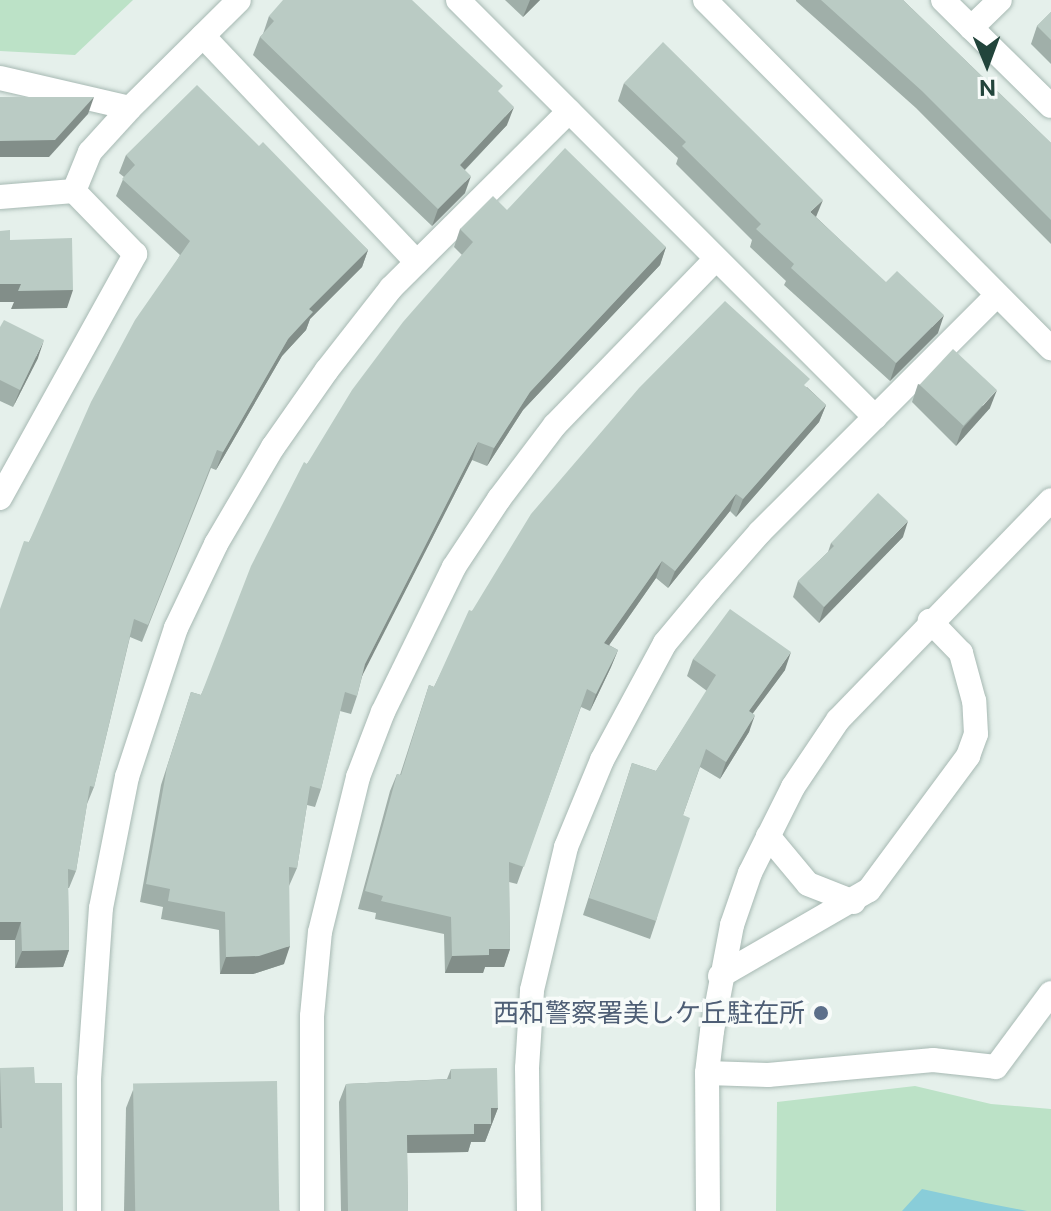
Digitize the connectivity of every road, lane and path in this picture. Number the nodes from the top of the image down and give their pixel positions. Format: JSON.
{"nodes":[{"id":1,"x":239,"y":0,"type":"edge"},
{"id":2,"x":458,"y":0,"type":"edge"},
{"id":3,"x":705,"y":0,"type":"edge"},
{"id":4,"x":943,"y":0,"type":"edge"},
{"id":5,"x":1000,"y":0,"type":"edge"},
{"id":6,"x":971,"y":28,"type":"junction"},
{"id":7,"x":203,"y":36,"type":"junction"},
{"id":8,"x":0,"y":78,"type":"edge"},
{"id":9,"x":1051,"y":106,"type":"edge"},
{"id":10,"x":130,"y":108,"type":"junction"},
{"id":11,"x":569,"y":111,"type":"junction"},
{"id":12,"x":74,"y":191,"type":"junction"},
{"id":13,"x":0,"y":197,"type":"edge"},
{"id":14,"x":716,"y":259,"type":"junction"},
{"id":15,"x":417,"y":262,"type":"junction"},
{"id":16,"x":997,"y":295,"type":"junction"},
{"id":17,"x":1051,"y":348,"type":"edge"},
{"id":18,"x":875,"y":417,"type":"junction"},
{"id":19,"x":0,"y":498,"type":"edge"},
{"id":20,"x":1051,"y":500,"type":"edge"},
{"id":21,"x":930,"y":621,"type":"junction"},
{"id":22,"x":768,"y":836,"type":"junction"},
{"id":23,"x":854,"y":902,"type":"junction"},
{"id":24,"x":720,"y":976,"type":"junction"},
{"id":25,"x":1051,"y":993,"type":"edge"},
{"id":26,"x":707,"y":1073,"type":"junction"},
{"id":27,"x":89,"y":1211,"type":"edge"},
{"id":28,"x":312,"y":1211,"type":"edge"},
{"id":29,"x":529,"y":1211,"type":"edge"},
{"id":30,"x":708,"y":1211,"type":"edge"}],
"edges":[{"from":1,"to":7,"type":"street"},
{"from":2,"to":11,"type":"street"},
{"from":3,"to":16,"type":"street"},
{"from":4,"to":6,"type":"street"},
{"from":5,"to":6,"type":"street"},
{"from":6,"to":9,"type":"street"},
{"from":7,"to":10,"type":"street"},
{"from":7,"to":15,"type":"street"},
{"from":8,"to":10,"type":"street"},
{"from":10,"to":12,"type":"street"},
{"from":11,"to":14,"type":"street"},
{"from":11,"to":15,"type":"street"},
{"from":12,"to":13,"type":"street"},
{"from":12,"to":19,"type":"street"},
{"from":14,"to":18,"type":"street"},
{"from":14,"to":28,"type":"street"},
{"from":15,"to":27,"type":"street"},
{"from":16,"to":17,"type":"street"},
{"from":16,"to":18,"type":"street"},
{"from":18,"to":29,"type":"street"},
{"from":20,"to":21,"type":"street"},
{"from":21,"to":22,"type":"street"},
{"from":21,"to":23,"type":"street"},
{"from":22,"to":23,"type":"street"},
{"from":22,"to":24,"type":"street"},
{"from":23,"to":24,"type":"street"},
{"from":24,"to":26,"type":"street"},
{"from":25,"to":26,"type":"street"},
{"from":26,"to":30,"type":"street"}]}
